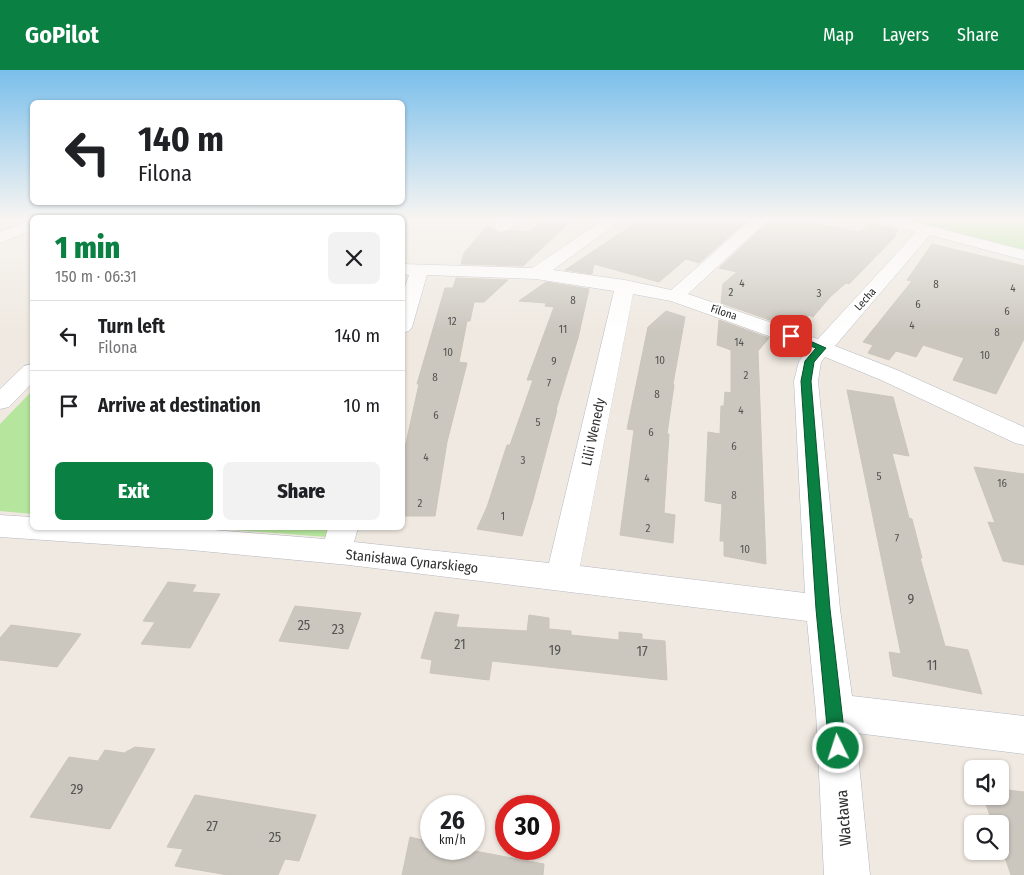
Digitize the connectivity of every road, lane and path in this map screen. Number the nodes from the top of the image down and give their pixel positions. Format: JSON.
{"nodes":[{"id":1,"x":559,"y":258,"type":"edge"},
{"id":2,"x":718,"y":258,"type":"edge"},
{"id":3,"x":902,"y":258,"type":"edge"},
{"id":4,"x":411,"y":270,"type":"edge"},
{"id":5,"x":536,"y":274,"type":"junction"},
{"id":6,"x":625,"y":286,"type":"junction"},
{"id":7,"x":675,"y":296,"type":"junction"},
{"id":8,"x":405,"y":308,"type":"edge"},
{"id":9,"x":822,"y":348,"type":"junction"},
{"id":10,"x":30,"y":373,"type":"edge"},
{"id":11,"x":0,"y":402,"type":"edge"},
{"id":12,"x":1024,"y":436,"type":"edge"},
{"id":13,"x":0,"y":526,"type":"edge"},
{"id":14,"x":30,"y":528,"type":"edge"},
{"id":15,"x":59,"y":530,"type":"edge"},
{"id":16,"x":339,"y":540,"type":"edge"},
{"id":17,"x":562,"y":577,"type":"junction"},
{"id":18,"x":823,"y":609,"type":"junction"},
{"id":19,"x":835,"y":712,"type":"junction"},
{"id":20,"x":1024,"y":735,"type":"edge"},
{"id":21,"x":847,"y":875,"type":"edge"}],
"edges":[{"from":1,"to":5,"type":"street"},
{"from":2,"to":7,"type":"street"},
{"from":3,"to":9,"type":"street","name":"Lecha"},
{"from":4,"to":5,"type":"street","name":"Filona"},
{"from":4,"to":8,"type":"street"},
{"from":5,"to":6,"type":"street","name":"Filona"},
{"from":6,"to":7,"type":"street","name":"Filona"},
{"from":6,"to":17,"type":"street","name":"Lilii Wenedy"},
{"from":7,"to":9,"type":"street","name":"Filona"},
{"from":9,"to":12,"type":"street","name":"Filona"},
{"from":9,"to":18,"type":"street","name":"Wacława"},
{"from":10,"to":11,"type":"street"},
{"from":13,"to":14,"type":"street","name":"Stanisława Cynarskiego"},
{"from":15,"to":16,"type":"street","name":"Stanisława Cynarskiego"},
{"from":16,"to":17,"type":"street","name":"Stanisława Cynarskiego"},
{"from":17,"to":18,"type":"street","name":"Stanisława Cynarskiego"},
{"from":18,"to":19,"type":"street","name":"Wacława"},
{"from":19,"to":20,"type":"street"},
{"from":19,"to":21,"type":"street","name":"Wacława"}]}
